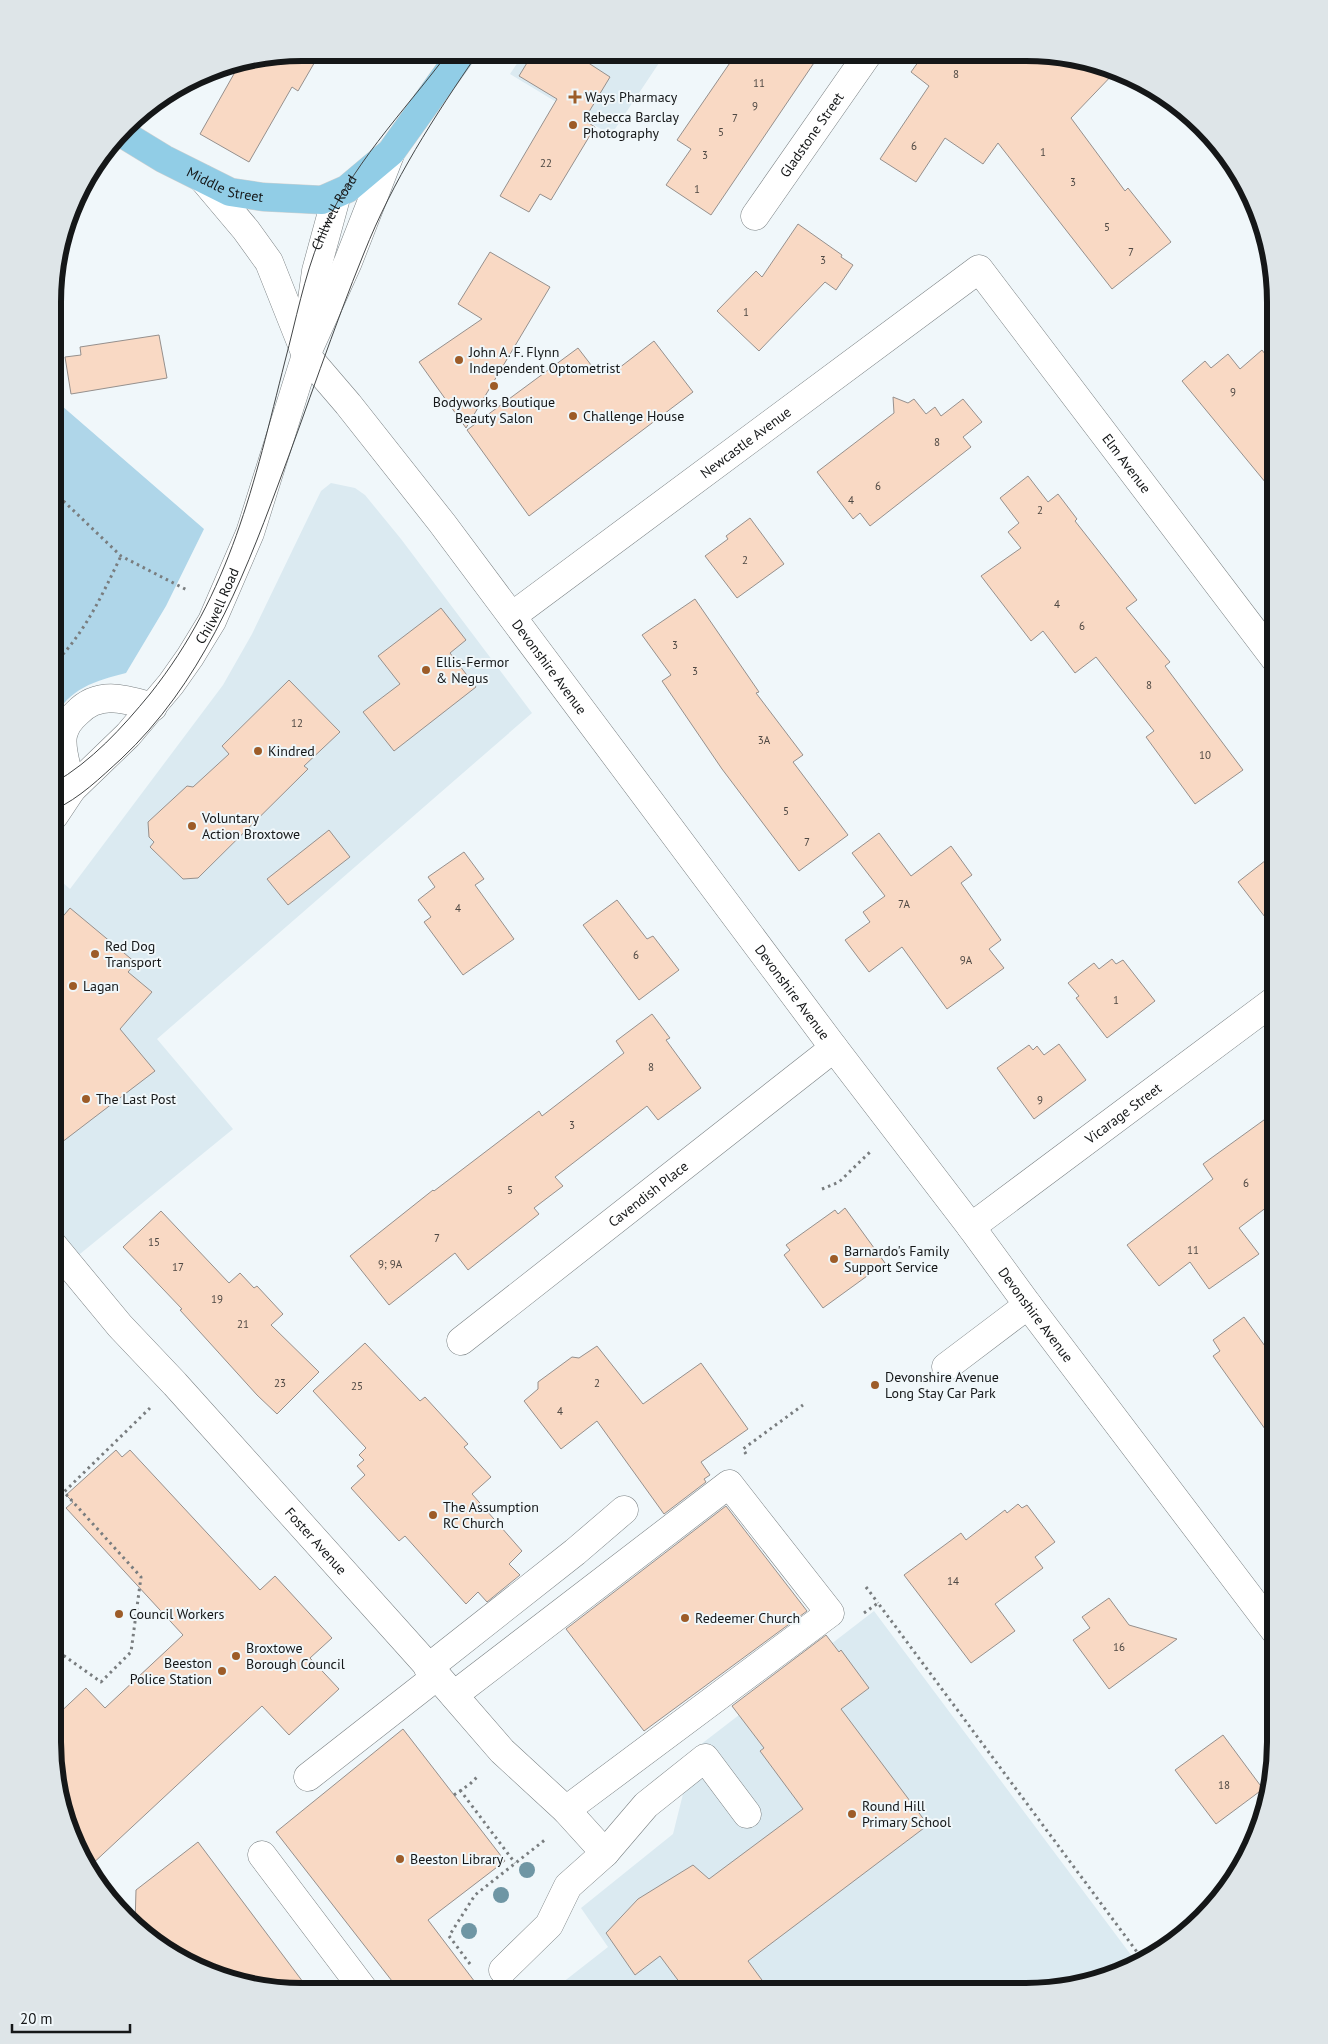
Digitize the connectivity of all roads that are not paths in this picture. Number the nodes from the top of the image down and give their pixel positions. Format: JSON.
{"nodes":[{"id":1,"x":456,"y":61,"type":"edge"},
{"id":2,"x":863,"y":61,"type":"edge"},
{"id":3,"x":127,"y":137,"type":"edge"},
{"id":4,"x":391,"y":152,"type":"junction"},
{"id":5,"x":204,"y":179,"type":"junction"},
{"id":6,"x":337,"y":194,"type":"junction"},
{"id":7,"x":755,"y":216,"type":"dead end"},
{"id":8,"x":978,"y":269,"type":"joint"},
{"id":9,"x":306,"y":355,"type":"junction"},
{"id":10,"x":512,"y":616,"type":"junction"},
{"id":11,"x":1267,"y":648,"type":"edge"},
{"id":12,"x":152,"y":707,"type":"junction"},
{"id":13,"x":63,"y":794,"type":"edge"},
{"id":14,"x":1267,"y":1006,"type":"edge"},
{"id":15,"x":834,"y":1048,"type":"junction"},
{"id":16,"x":971,"y":1227,"type":"junction"},
{"id":17,"x":61,"y":1255,"type":"edge"},
{"id":18,"x":1028,"y":1305,"type":"junction"},
{"id":19,"x":461,"y":1341,"type":"dead end"},
{"id":20,"x":946,"y":1367,"type":"dead end"},
{"id":21,"x":624,"y":1510,"type":"dead end"},
{"id":22,"x":1267,"y":1620,"type":"edge"},
{"id":23,"x":440,"y":1680,"type":"junction"},
{"id":24,"x":308,"y":1777,"type":"dead end"},
{"id":25,"x":747,"y":1814,"type":"dead end"},
{"id":26,"x":574,"y":1820,"type":"junction"},
{"id":27,"x":604,"y":1853,"type":"junction"},
{"id":28,"x":262,"y":1855,"type":"dead end"},
{"id":29,"x":503,"y":1970,"type":"dead end"},
{"id":30,"x":359,"y":1983,"type":"edge"}],
"edges":[{"from":1,"to":4,"type":"main road","name":"Chilwell Road"},
{"from":2,"to":7,"type":"street","name":"Gladstone Street"},
{"from":3,"to":5,"type":"main road","name":"Middle Street"},
{"from":4,"to":6,"type":"main road","name":"Chilwell Road"},
{"from":4,"to":9,"type":"street","name":"Chilwell Road"},
{"from":5,"to":6,"type":"main road","name":"Middle Street"},
{"from":5,"to":9,"type":"street"},
{"from":6,"to":9,"type":"street","name":"Chilwell Road"},
{"from":8,"to":10,"type":"street","name":"Newcastle Avenue"},
{"from":8,"to":11,"type":"street","name":"Elm Avenue"},
{"from":9,"to":10,"type":"street","name":"Devonshire Avenue"},
{"from":9,"to":12,"type":"street","name":"Chilwell Road"},
{"from":10,"to":15,"type":"street","name":"Devonshire Avenue"},
{"from":12,"to":13,"type":"street","name":"Chilwell Road"},
{"from":12,"to":13,"type":"street"},
{"from":14,"to":16,"type":"street","name":"Vicarage Street"},
{"from":15,"to":16,"type":"street","name":"Devonshire Avenue"},
{"from":15,"to":19,"type":"street","name":"Cavendish Place"},
{"from":16,"to":18,"type":"street","name":"Devonshire Avenue"},
{"from":17,"to":23,"type":"street","name":"Foster Avenue"},
{"from":18,"to":20,"type":"street"},
{"from":18,"to":22,"type":"street","name":"Devonshire Avenue"},
{"from":21,"to":23,"type":"street"},
{"from":23,"to":24,"type":"street"},
{"from":23,"to":26,"type":"street","name":"Foster Avenue"},
{"from":23,"to":26,"type":"street"},
{"from":25,"to":27,"type":"street"},
{"from":26,"to":27,"type":"street","name":"Foster Avenue"},
{"from":27,"to":29,"type":"street"},
{"from":28,"to":30,"type":"street"}]}
